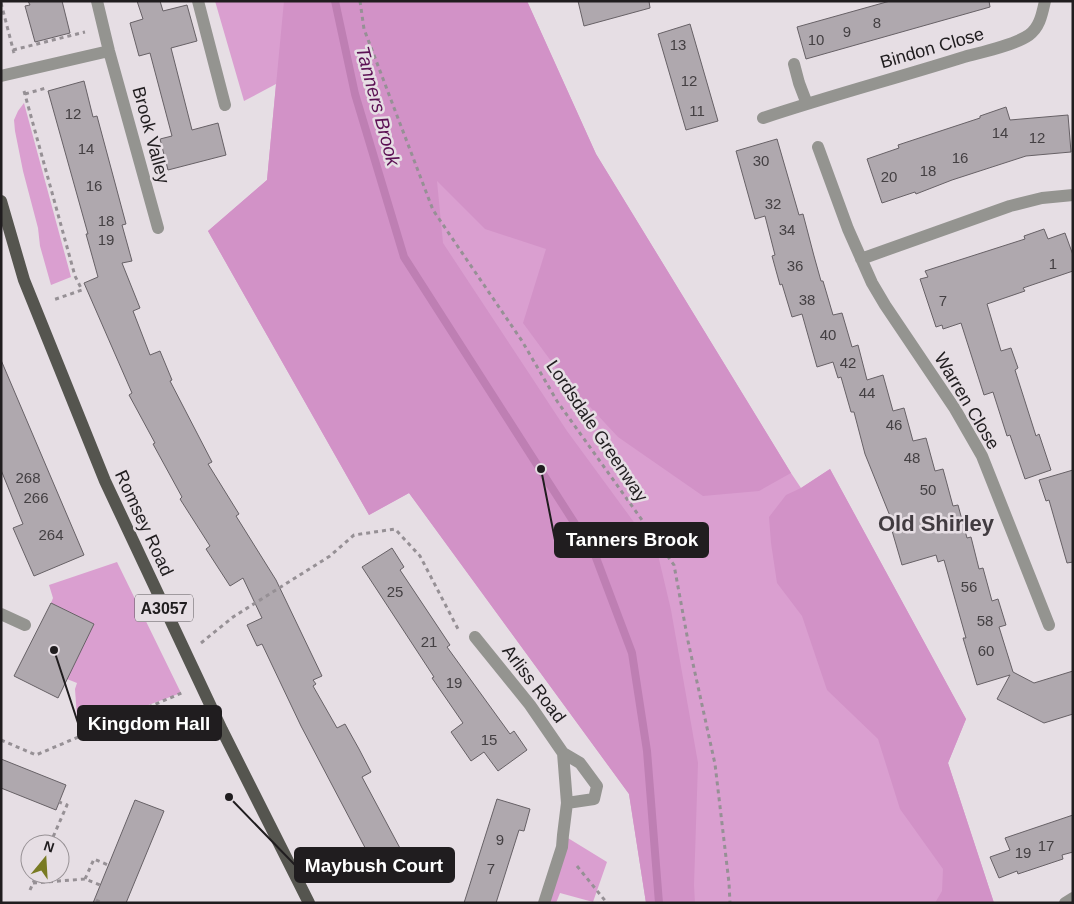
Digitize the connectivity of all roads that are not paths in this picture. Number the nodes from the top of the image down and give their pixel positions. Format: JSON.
{"nodes":[{"id":1,"x":97,"y":1,"type":"edge"},
{"id":2,"x":198,"y":1,"type":"edge"},
{"id":3,"x":1045,"y":1,"type":"edge"},
{"id":4,"x":109,"y":51,"type":"junction"},
{"id":5,"x":794,"y":64,"type":"dead end"},
{"id":6,"x":1,"y":76,"type":"edge"},
{"id":7,"x":807,"y":104,"type":"junction"},
{"id":8,"x":225,"y":105,"type":"dead end"},
{"id":9,"x":762,"y":118,"type":"dead end"},
{"id":10,"x":818,"y":147,"type":"dead end"},
{"id":11,"x":1073,"y":195,"type":"edge"},
{"id":12,"x":1,"y":201,"type":"edge"},
{"id":13,"x":158,"y":228,"type":"dead end"},
{"id":14,"x":861,"y":259,"type":"junction"},
{"id":15,"x":1,"y":614,"type":"edge"},
{"id":16,"x":25,"y":625,"type":"dead end"},
{"id":17,"x":1049,"y":625,"type":"dead end"},
{"id":18,"x":475,"y":637,"type":"road end"},
{"id":19,"x":563,"y":753,"type":"junction"},
{"id":20,"x":567,"y":803,"type":"junction"},
{"id":21,"x":1073,"y":898,"type":"edge"},
{"id":22,"x":309,"y":903,"type":"edge"},
{"id":23,"x":544,"y":903,"type":"edge"},
{"id":24,"x":1065,"y":903,"type":"edge"}],
"edges":[{"from":1,"to":4,"type":"street","name":"Brook Valley"},
{"from":2,"to":8,"type":"street"},
{"from":3,"to":7,"type":"street","name":"Bindon Close"},
{"from":4,"to":6,"type":"street"},
{"from":4,"to":13,"type":"street","name":"Brook Valley"},
{"from":5,"to":7,"type":"street"},
{"from":7,"to":9,"type":"street","name":"Bindon Close"},
{"from":10,"to":14,"type":"street","name":"Warren Close"},
{"from":11,"to":14,"type":"street"},
{"from":12,"to":22,"type":"main road","name":"Romsey Road","number":"A3057"},
{"from":14,"to":17,"type":"street","name":"Warren Close"},
{"from":15,"to":16,"type":"street"},
{"from":18,"to":19,"type":"street","name":"Arliss Road"},
{"from":19,"to":20,"type":"street","name":"Arliss Road"},
{"from":19,"to":20,"type":"street","name":"Arliss Road"},
{"from":20,"to":23,"type":"street","name":"Arliss Road"},
{"from":21,"to":24,"type":"street"}]}
